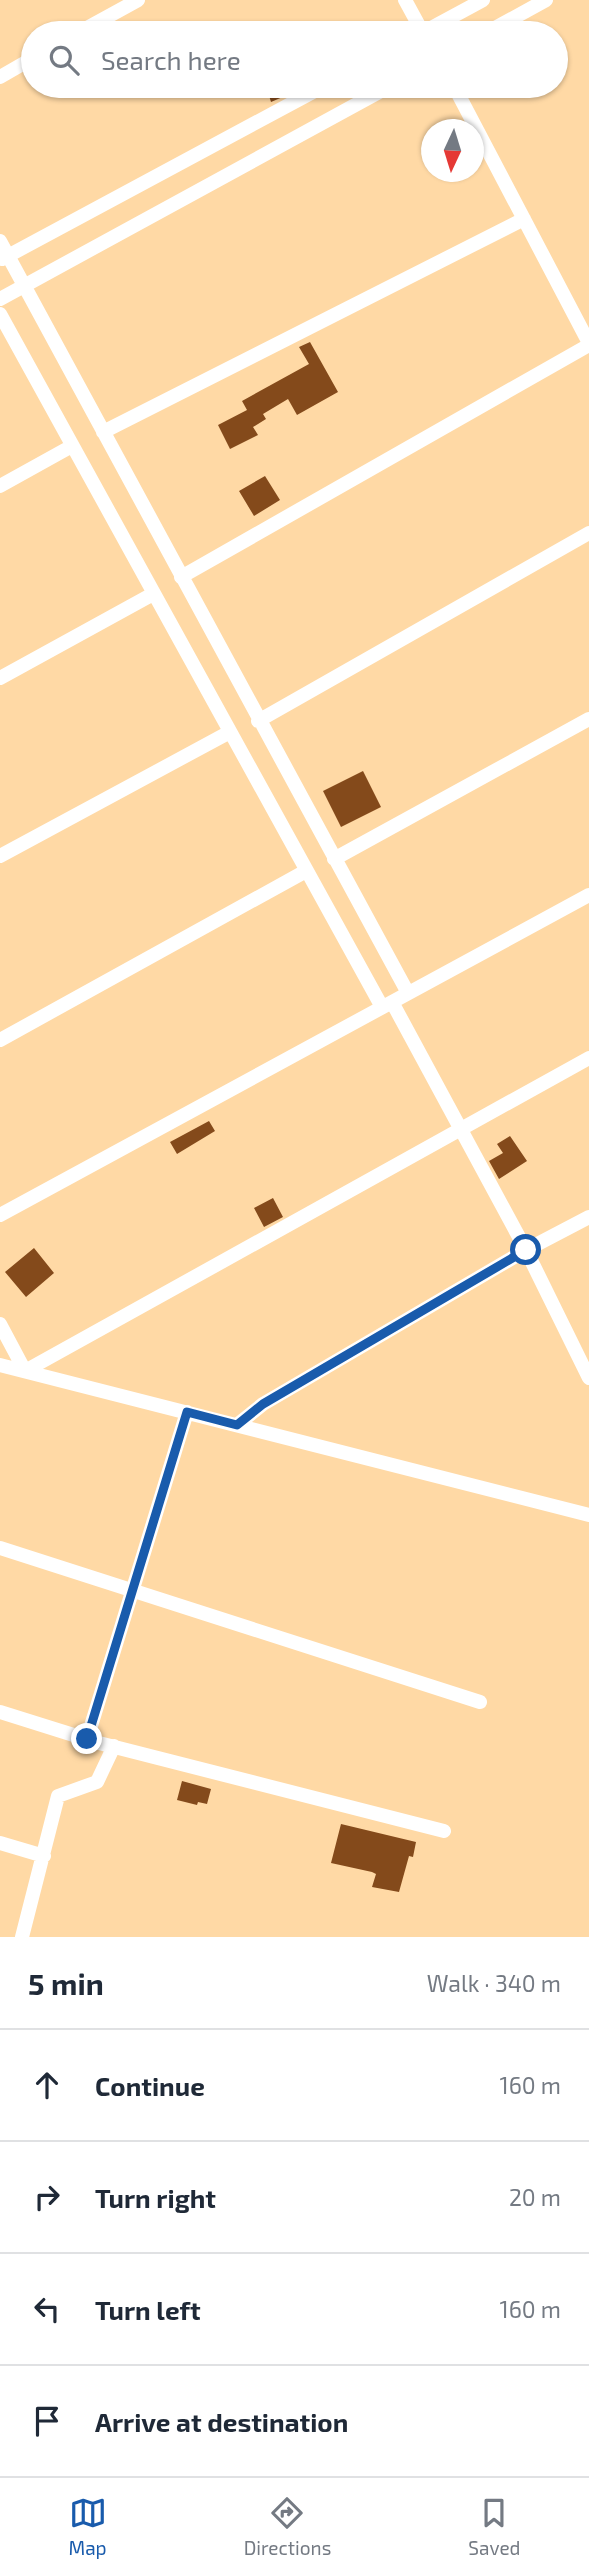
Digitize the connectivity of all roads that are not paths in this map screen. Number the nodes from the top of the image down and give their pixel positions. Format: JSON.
{"nodes":[{"id":1,"x":138,"y":0,"type":"edge"},
{"id":2,"x":405,"y":0,"type":"edge"},
{"id":3,"x":483,"y":0,"type":"edge"},
{"id":4,"x":546,"y":0,"type":"edge"},
{"id":5,"x":100,"y":21,"type":"edge"},
{"id":6,"x":416,"y":21,"type":"edge"},
{"id":7,"x":445,"y":21,"type":"edge"},
{"id":8,"x":508,"y":21,"type":"edge"},
{"id":9,"x":21,"y":65,"type":"edge"},
{"id":10,"x":0,"y":76,"type":"edge"},
{"id":11,"x":302,"y":98,"type":"edge"},
{"id":12,"x":368,"y":98,"type":"edge"},
{"id":13,"x":460,"y":98,"type":"edge"},
{"id":14,"x":524,"y":219,"type":"junction"},
{"id":15,"x":0,"y":241,"type":"edge"},
{"id":16,"x":4,"y":258,"type":"edge"},
{"id":17,"x":24,"y":285,"type":"junction"},
{"id":18,"x":0,"y":299,"type":"edge"},
{"id":19,"x":0,"y":314,"type":"edge"},
{"id":20,"x":589,"y":344,"type":"edge"},
{"id":21,"x":103,"y":432,"type":"junction"},
{"id":22,"x":72,"y":446,"type":"junction"},
{"id":23,"x":0,"y":486,"type":"edge"},
{"id":24,"x":589,"y":533,"type":"edge"},
{"id":25,"x":181,"y":577,"type":"junction"},
{"id":26,"x":153,"y":594,"type":"junction"},
{"id":27,"x":0,"y":678,"type":"edge"},
{"id":28,"x":589,"y":719,"type":"edge"},
{"id":29,"x":258,"y":721,"type":"junction"},
{"id":30,"x":228,"y":733,"type":"junction"},
{"id":31,"x":0,"y":856,"type":"edge"},
{"id":32,"x":334,"y":859,"type":"junction"},
{"id":33,"x":306,"y":871,"type":"junction"},
{"id":34,"x":589,"y":895,"type":"edge"},
{"id":35,"x":408,"y":993,"type":"junction"},
{"id":36,"x":387,"y":1004,"type":"junction"},
{"id":37,"x":0,"y":1040,"type":"edge"},
{"id":38,"x":589,"y":1058,"type":"edge"},
{"id":39,"x":459,"y":1130,"type":"junction"},
{"id":40,"x":0,"y":1215,"type":"edge"},
{"id":41,"x":589,"y":1217,"type":"edge"},
{"id":42,"x":526,"y":1250,"type":"junction"},
{"id":43,"x":0,"y":1324,"type":"edge"},
{"id":44,"x":0,"y":1365,"type":"edge"},
{"id":45,"x":25,"y":1371,"type":"junction"},
{"id":46,"x":588,"y":1375,"type":"edge"},
{"id":47,"x":187,"y":1412,"type":"junction"},
{"id":48,"x":237,"y":1425,"type":"junction"},
{"id":49,"x":589,"y":1515,"type":"edge"},
{"id":50,"x":0,"y":1548,"type":"edge"},
{"id":51,"x":132,"y":1591,"type":"junction"},
{"id":52,"x":480,"y":1702,"type":"dead end"},
{"id":53,"x":0,"y":1712,"type":"edge"},
{"id":54,"x":87,"y":1739,"type":"junction"},
{"id":55,"x":114,"y":1746,"type":"junction"},
{"id":56,"x":444,"y":1831,"type":"dead end"},
{"id":57,"x":0,"y":1843,"type":"edge"},
{"id":58,"x":44,"y":1856,"type":"junction"},
{"id":59,"x":22,"y":1937,"type":"edge"}],
"edges":[{"from":1,"to":5,"type":"street"},
{"from":2,"to":6,"type":"street"},
{"from":3,"to":7,"type":"street"},
{"from":4,"to":8,"type":"street"},
{"from":9,"to":10,"type":"street"},
{"from":11,"to":16,"type":"street"},
{"from":12,"to":17,"type":"street"},
{"from":13,"to":14,"type":"street"},
{"from":14,"to":20,"type":"street"},
{"from":14,"to":21,"type":"street"},
{"from":15,"to":16,"type":"street"},
{"from":16,"to":17,"type":"street"},
{"from":17,"to":18,"type":"street"},
{"from":17,"to":21,"type":"street"},
{"from":19,"to":22,"type":"street"},
{"from":20,"to":25,"type":"street"},
{"from":21,"to":25,"type":"street"},
{"from":22,"to":23,"type":"street"},
{"from":22,"to":26,"type":"street"},
{"from":24,"to":29,"type":"street"},
{"from":25,"to":29,"type":"street"},
{"from":26,"to":27,"type":"street"},
{"from":26,"to":30,"type":"street"},
{"from":28,"to":32,"type":"street"},
{"from":29,"to":32,"type":"street"},
{"from":30,"to":31,"type":"street"},
{"from":30,"to":33,"type":"street"},
{"from":32,"to":35,"type":"street"},
{"from":33,"to":36,"type":"street"},
{"from":33,"to":37,"type":"street"},
{"from":34,"to":35,"type":"street"},
{"from":35,"to":36,"type":"street"},
{"from":36,"to":39,"type":"street"},
{"from":36,"to":40,"type":"street"},
{"from":38,"to":39,"type":"street"},
{"from":39,"to":42,"type":"street"},
{"from":39,"to":45,"type":"street"},
{"from":41,"to":42,"type":"street"},
{"from":42,"to":46,"type":"street"},
{"from":42,"to":48,"type":"street"},
{"from":43,"to":45,"type":"street"},
{"from":44,"to":45,"type":"street"},
{"from":45,"to":47,"type":"street"},
{"from":47,"to":48,"type":"street"},
{"from":47,"to":51,"type":"street"},
{"from":48,"to":49,"type":"street"},
{"from":50,"to":51,"type":"street"},
{"from":51,"to":52,"type":"street"},
{"from":51,"to":54,"type":"street"},
{"from":53,"to":54,"type":"street"},
{"from":54,"to":55,"type":"street"},
{"from":55,"to":56,"type":"street"},
{"from":55,"to":58,"type":"street"},
{"from":57,"to":58,"type":"street"},
{"from":58,"to":59,"type":"street"}]}
